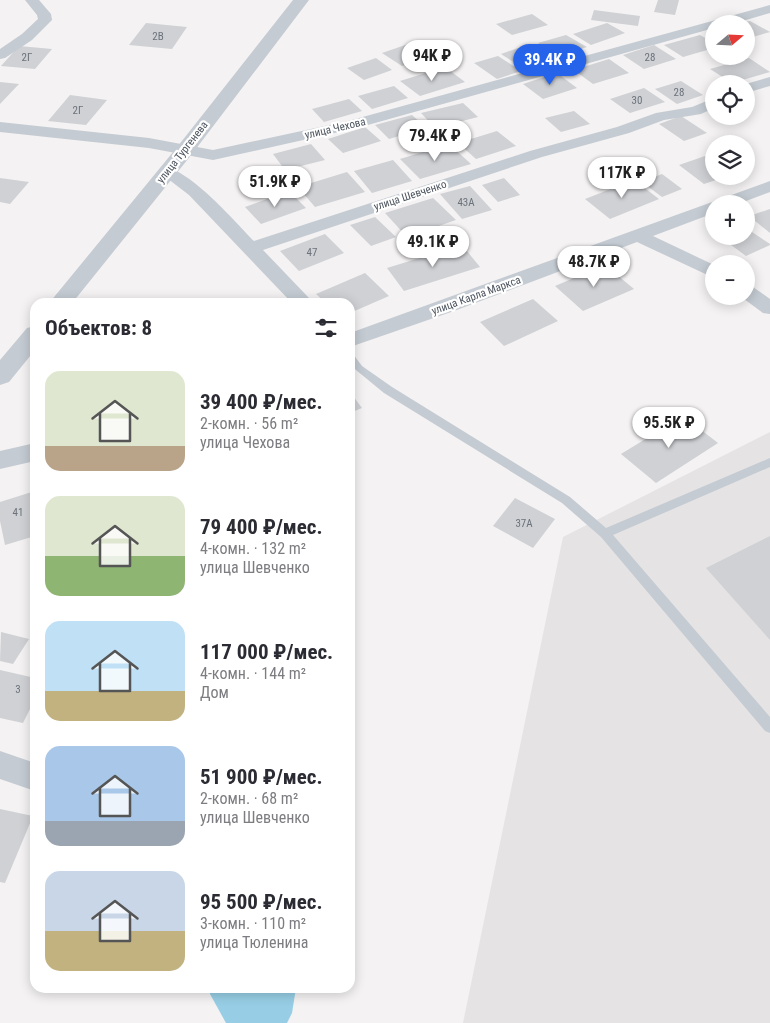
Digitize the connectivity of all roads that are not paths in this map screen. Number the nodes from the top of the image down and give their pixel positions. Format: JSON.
{"nodes":[{"id":1,"x":32,"y":0,"type":"edge"},
{"id":2,"x":301,"y":0,"type":"edge"},
{"id":3,"x":768,"y":11,"type":"edge"},
{"id":4,"x":752,"y":15,"type":"edge"},
{"id":5,"x":705,"y":27,"type":"edge"},
{"id":6,"x":0,"y":55,"type":"edge"},
{"id":7,"x":770,"y":81,"type":"edge"},
{"id":8,"x":755,"y":85,"type":"edge"},
{"id":9,"x":705,"y":106,"type":"edge"},
{"id":10,"x":0,"y":127,"type":"edge"},
{"id":11,"x":185,"y":150,"type":"junction"},
{"id":12,"x":167,"y":172,"type":"junction"},
{"id":13,"x":770,"y":186,"type":"edge"},
{"id":14,"x":746,"y":195,"type":"edge"},
{"id":15,"x":705,"y":209,"type":"edge"},
{"id":16,"x":637,"y":235,"type":"junction"},
{"id":17,"x":251,"y":248,"type":"junction"},
{"id":18,"x":705,"y":268,"type":"edge"},
{"id":19,"x":755,"y":297,"type":"edge"},
{"id":20,"x":64,"y":298,"type":"edge"},
{"id":21,"x":298,"y":298,"type":"edge"},
{"id":22,"x":770,"y":308,"type":"edge"},
{"id":23,"x":355,"y":338,"type":"edge"},
{"id":24,"x":30,"y":340,"type":"edge"},
{"id":25,"x":355,"y":363,"type":"edge"},
{"id":26,"x":0,"y":376,"type":"edge"},
{"id":27,"x":30,"y":453,"type":"edge"},
{"id":28,"x":0,"y":460,"type":"edge"},
{"id":29,"x":770,"y":462,"type":"edge"},
{"id":30,"x":605,"y":534,"type":"junction"},
{"id":31,"x":770,"y":727,"type":"edge"},
{"id":32,"x":0,"y":766,"type":"edge"},
{"id":33,"x":30,"y":775,"type":"edge"}],
"edges":[{"from":1,"to":6,"type":"street"},
{"from":2,"to":11,"type":"street","name":"улица Тургенева"},
{"from":3,"to":4,"type":"street","name":"улица Чехова"},
{"from":5,"to":11,"type":"street","name":"улица Чехова"},
{"from":7,"to":8,"type":"street"},
{"from":9,"to":17,"type":"street","name":"улица Шевченко"},
{"from":10,"to":11,"type":"street","name":"улица Чехова"},
{"from":11,"to":12,"type":"street","name":"улица Тургенева"},
{"from":12,"to":17,"type":"street"},
{"from":12,"to":20,"type":"street","name":"улица Тургенева"},
{"from":13,"to":14,"type":"street"},
{"from":15,"to":16,"type":"street","name":"улица Карла Маркса"},
{"from":16,"to":18,"type":"street"},
{"from":16,"to":23,"type":"street","name":"улица Карла Маркса"},
{"from":17,"to":21,"type":"street"},
{"from":19,"to":22,"type":"street"},
{"from":24,"to":26,"type":"street"},
{"from":25,"to":30,"type":"lane"},
{"from":27,"to":28,"type":"street"},
{"from":29,"to":30,"type":"lane"},
{"from":30,"to":31,"type":"lane"},
{"from":32,"to":33,"type":"street"}]}
